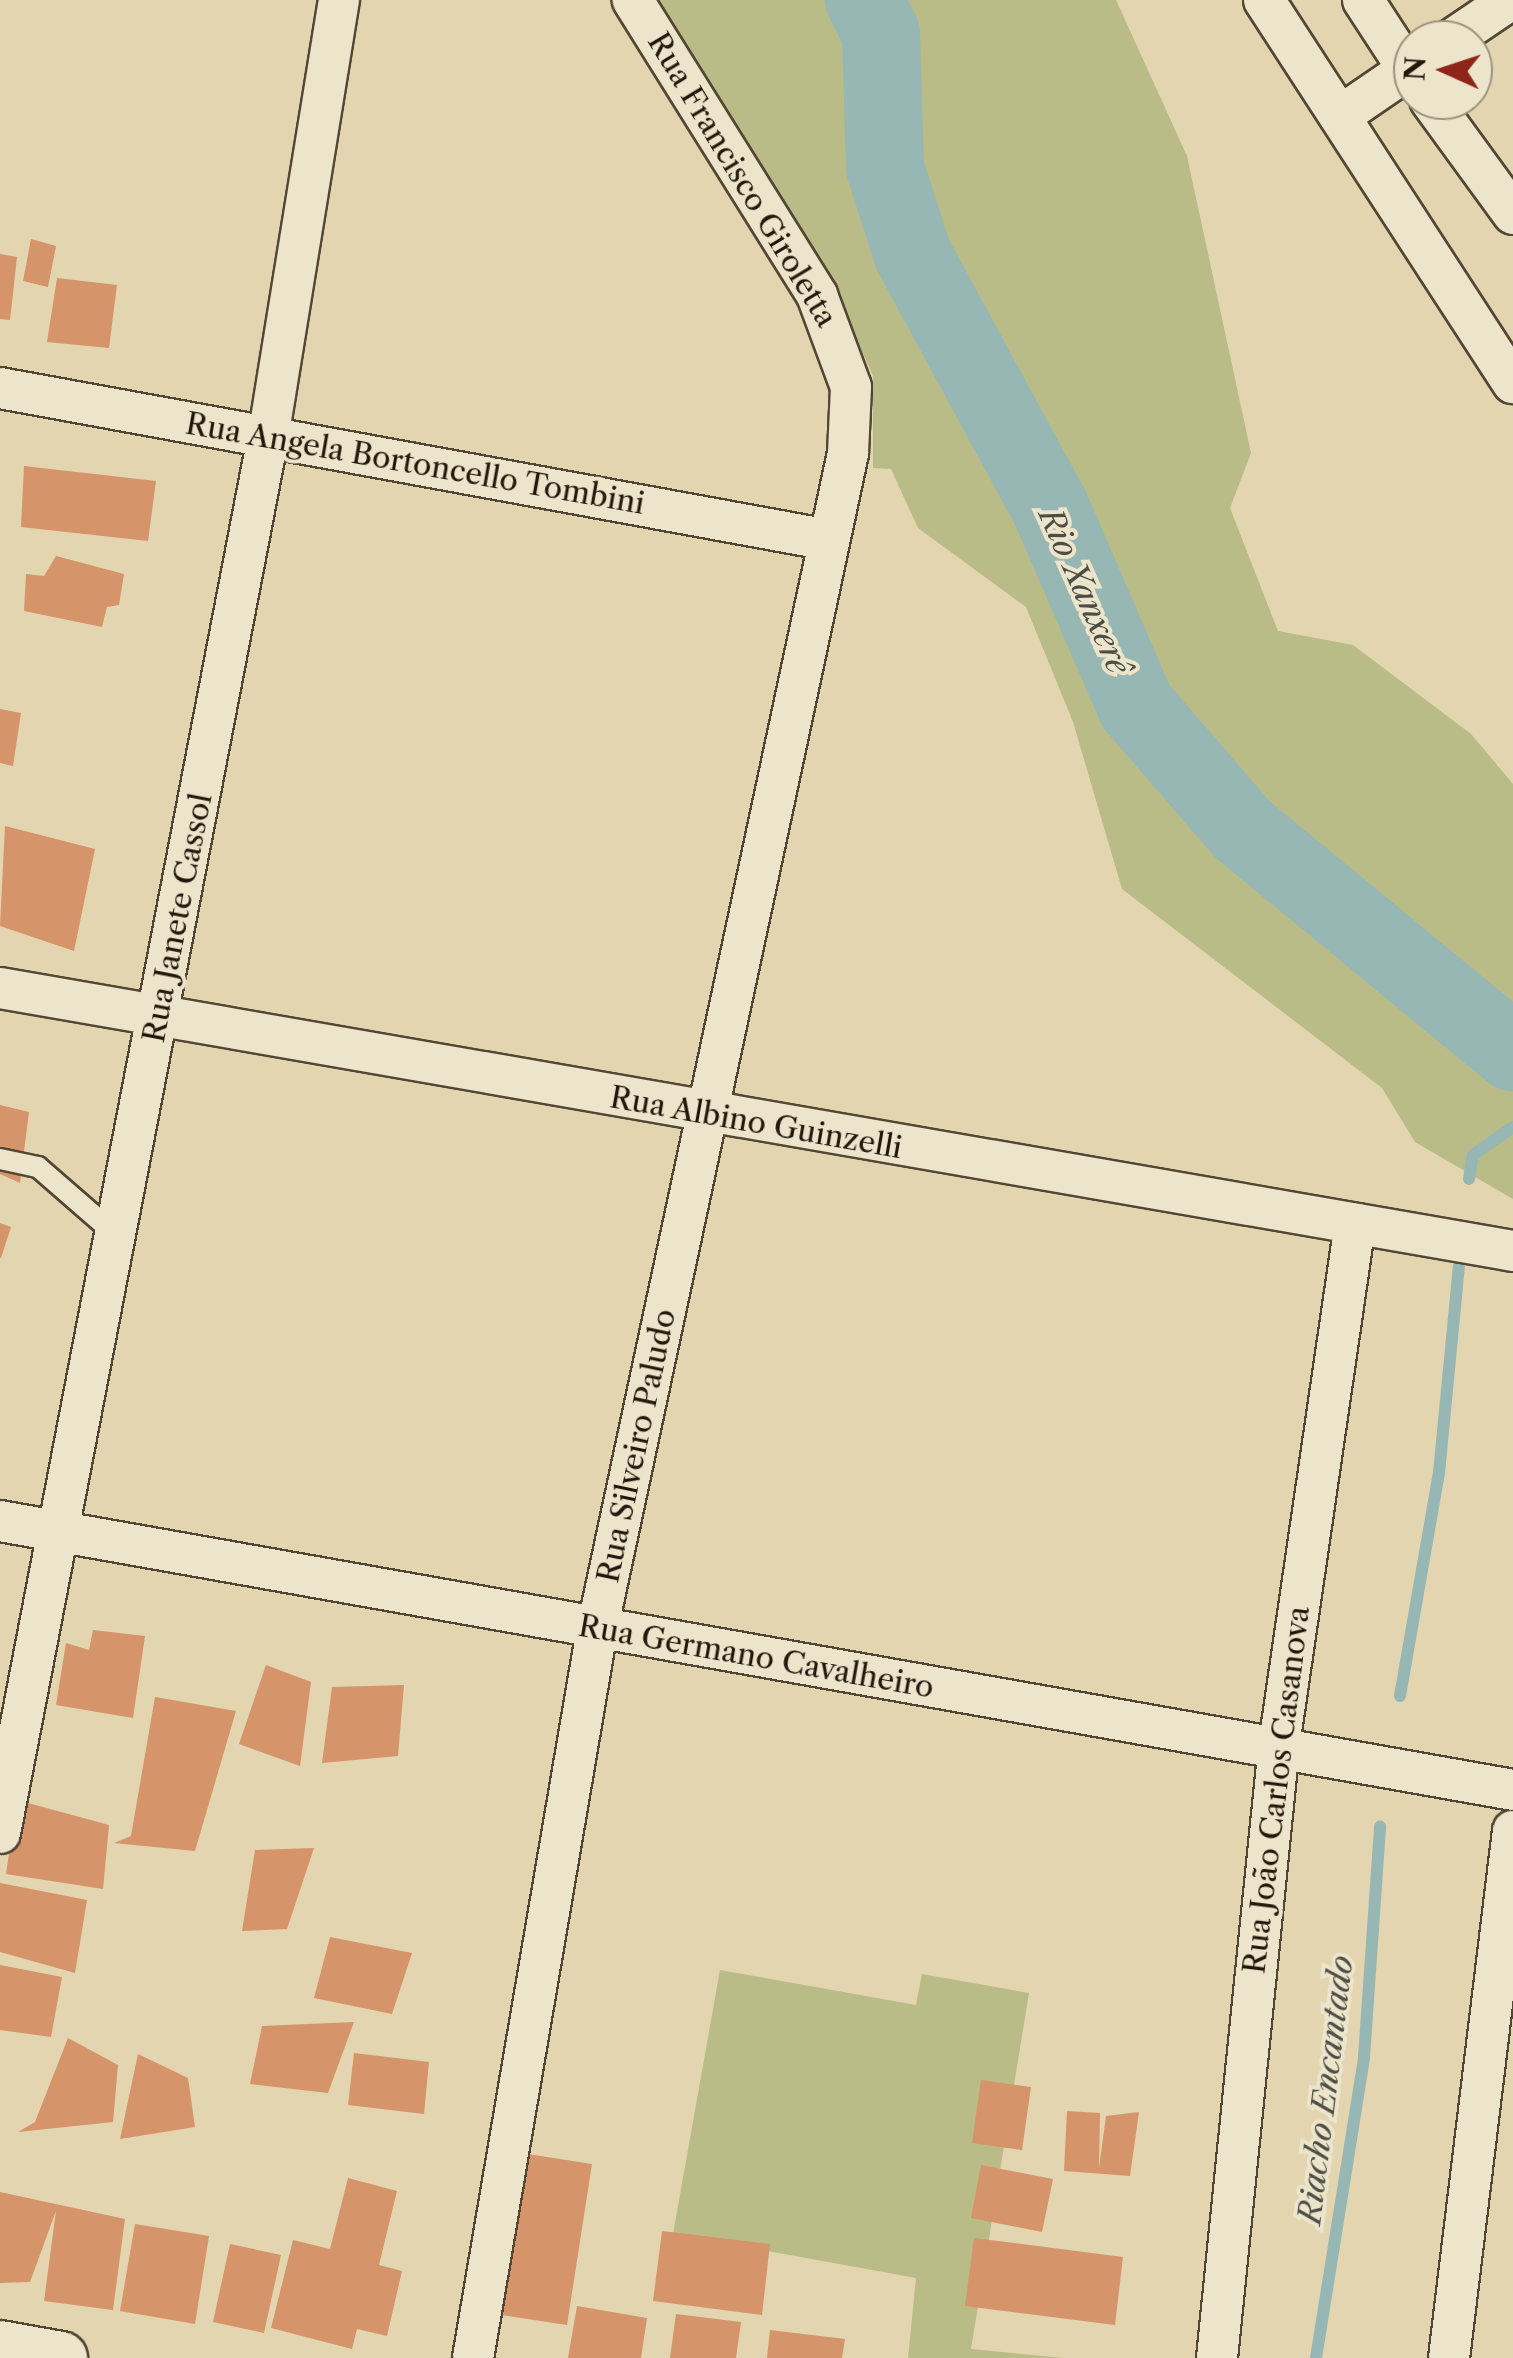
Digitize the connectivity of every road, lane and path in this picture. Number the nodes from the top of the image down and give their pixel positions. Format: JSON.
{"nodes":[{"id":1,"x":339,"y":0,"type":"edge"},
{"id":2,"x":633,"y":0,"type":"edge"},
{"id":3,"x":1264,"y":0,"type":"edge"},
{"id":4,"x":1363,"y":0,"type":"edge"},
{"id":5,"x":1510,"y":0,"type":"edge"},
{"id":6,"x":1480,"y":20,"type":"edge"},
{"id":7,"x":1393,"y":44,"type":"edge"},
{"id":8,"x":1393,"y":90,"type":"edge"},
{"id":9,"x":1340,"y":116,"type":"junction"},
{"id":10,"x":1446,"y":120,"type":"edge"},
{"id":11,"x":1513,"y":214,"type":"edge"},
{"id":12,"x":1513,"y":383,"type":"edge"},
{"id":13,"x":0,"y":388,"type":"edge"},
{"id":14,"x":268,"y":438,"type":"junction"},
{"id":15,"x":829,"y":540,"type":"junction"},
{"id":16,"x":0,"y":988,"type":"edge"},
{"id":17,"x":160,"y":1017,"type":"junction"},
{"id":18,"x":708,"y":1116,"type":"junction"},
{"id":19,"x":0,"y":1160,"type":"edge"},
{"id":20,"x":1355,"y":1224,"type":"junction"},
{"id":21,"x":116,"y":1234,"type":"junction"},
{"id":22,"x":1513,"y":1251,"type":"edge"},
{"id":23,"x":0,"y":1521,"type":"edge"},
{"id":24,"x":54,"y":1531,"type":"junction"},
{"id":25,"x":598,"y":1630,"type":"junction"},
{"id":26,"x":1279,"y":1745,"type":"junction"},
{"id":27,"x":1513,"y":1790,"type":"edge"},
{"id":28,"x":1513,"y":1831,"type":"edge"},
{"id":29,"x":0,"y":1833,"type":"edge"},
{"id":30,"x":0,"y":2347,"type":"edge"},
{"id":31,"x":61,"y":2358,"type":"edge"},
{"id":32,"x":473,"y":2358,"type":"edge"},
{"id":33,"x":1217,"y":2358,"type":"edge"},
{"id":34,"x":1449,"y":2358,"type":"edge"}],
"edges":[{"from":1,"to":14,"type":"street","name":"Rua Janete Cassol"},
{"from":2,"to":15,"type":"street","name":"Rua Francisco Giroletta"},
{"from":3,"to":9,"type":"street"},
{"from":4,"to":7,"type":"street"},
{"from":5,"to":6,"type":"street"},
{"from":8,"to":9,"type":"street"},
{"from":9,"to":12,"type":"street"},
{"from":10,"to":11,"type":"street"},
{"from":13,"to":14,"type":"street","name":"Rua Angela Bortoncello Tombini"},
{"from":14,"to":15,"type":"street","name":"Rua Angela Bortoncello Tombini"},
{"from":14,"to":17,"type":"street","name":"Rua Janete Cassol"},
{"from":15,"to":18,"type":"street","name":"Rua Silveiro Paludo"},
{"from":16,"to":17,"type":"street","name":"Rua Albino Guinzelli"},
{"from":17,"to":18,"type":"street","name":"Rua Albino Guinzelli"},
{"from":17,"to":21,"type":"street","name":"Rua Janete Cassol"},
{"from":18,"to":20,"type":"street","name":"Rua Albino Guinzelli"},
{"from":18,"to":25,"type":"street","name":"Rua Silveiro Paludo"},
{"from":19,"to":21,"type":"lane"},
{"from":20,"to":22,"type":"street","name":"Rua Albino Guinzelli"},
{"from":20,"to":26,"type":"street","name":"Rua João Carlos Casanova"},
{"from":21,"to":24,"type":"street","name":"Rua Janete Cassol"},
{"from":23,"to":24,"type":"street","name":"Rua Germano Cavalheiro"},
{"from":24,"to":25,"type":"street","name":"Rua Germano Cavalheiro"},
{"from":24,"to":29,"type":"street","name":"Rua Janete Cassol"},
{"from":25,"to":26,"type":"street","name":"Rua Germano Cavalheiro"},
{"from":25,"to":32,"type":"street","name":"Rua Silveiro Paludo"},
{"from":26,"to":27,"type":"street","name":"Rua Germano Cavalheiro"},
{"from":26,"to":33,"type":"street","name":"Rua João Carlos Casanova"},
{"from":28,"to":34,"type":"street"},
{"from":30,"to":31,"type":"street"}]}
